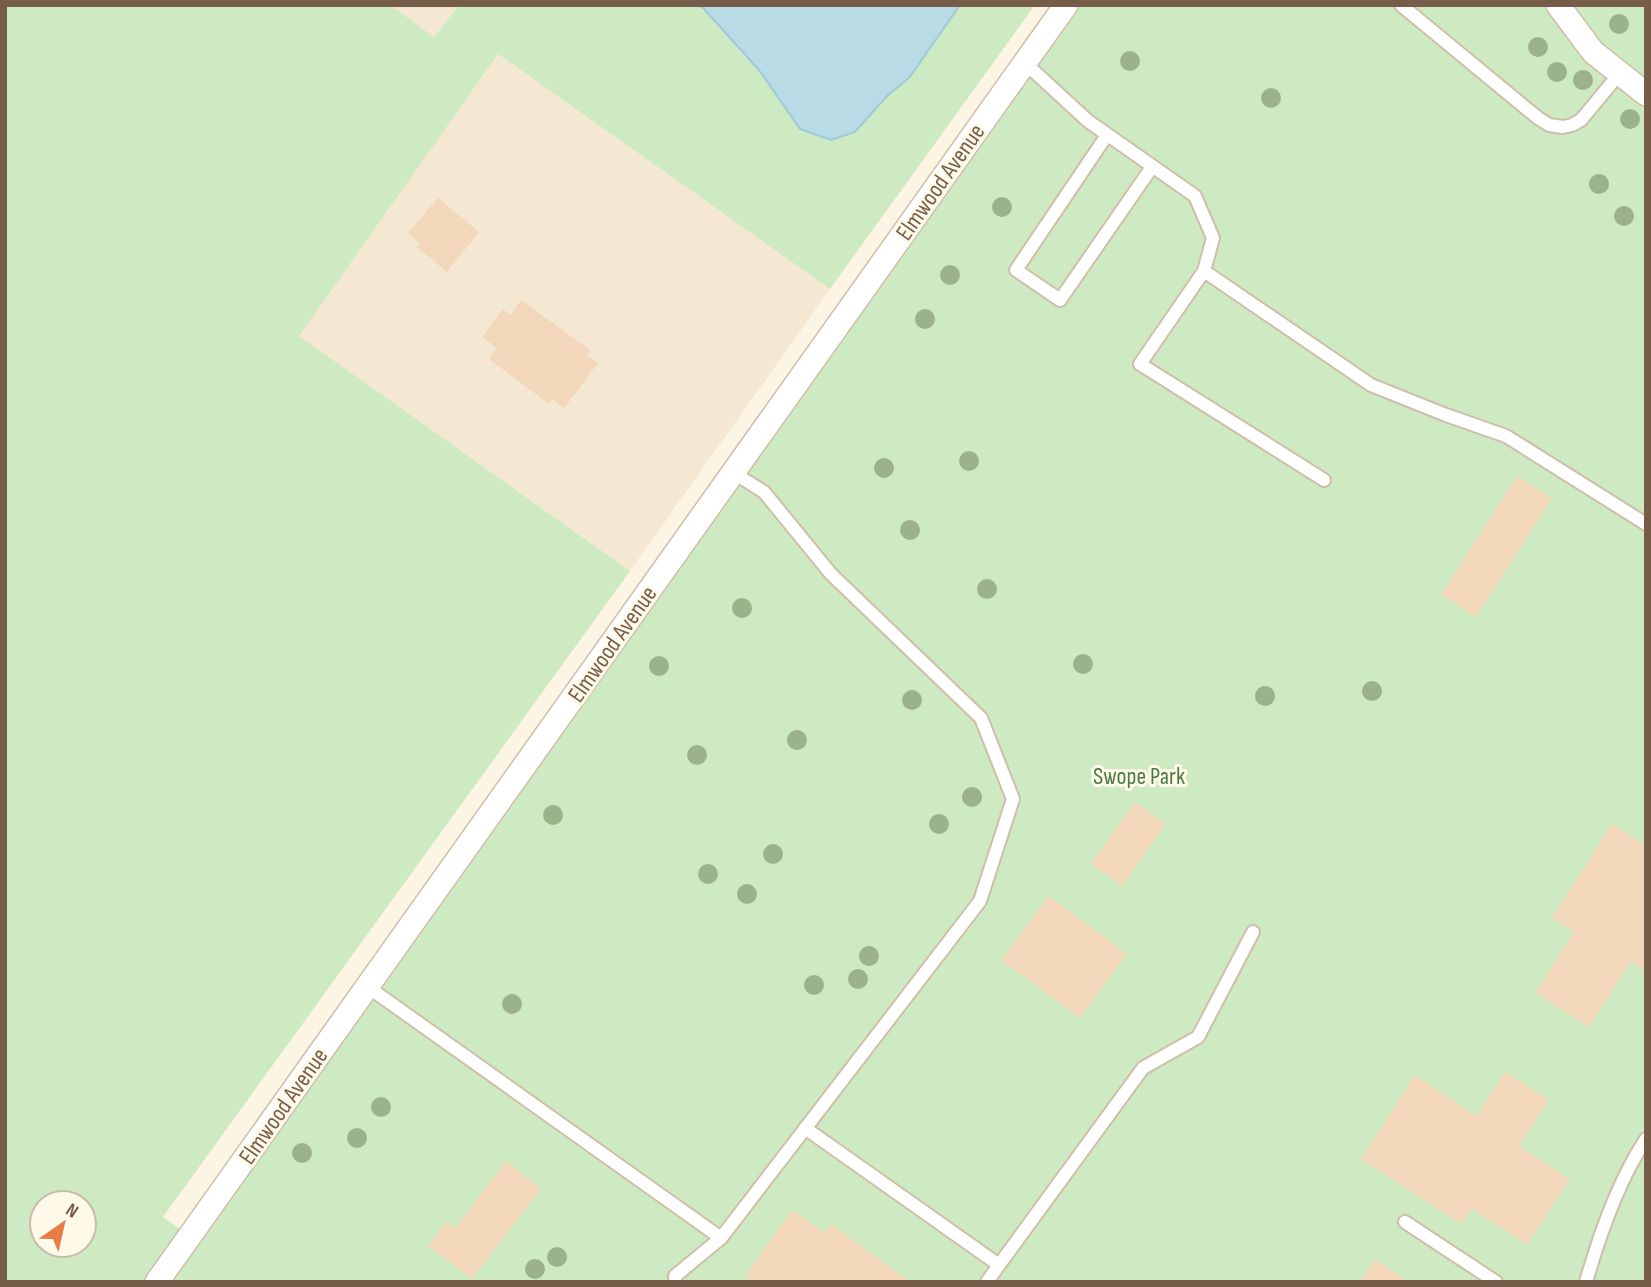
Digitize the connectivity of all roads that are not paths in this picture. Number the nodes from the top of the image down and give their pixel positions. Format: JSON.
{"nodes":[{"id":1,"x":1066,"y":5,"type":"edge"},
{"id":2,"x":1401,"y":5,"type":"edge"},
{"id":3,"x":1558,"y":5,"type":"edge"},
{"id":4,"x":1024,"y":64,"type":"junction"},
{"id":5,"x":1620,"y":73,"type":"junction"},
{"id":6,"x":1646,"y":94,"type":"edge"},
{"id":7,"x":1107,"y":135,"type":"junction"},
{"id":8,"x":1152,"y":167,"type":"junction"},
{"id":9,"x":1204,"y":271,"type":"junction"},
{"id":10,"x":734,"y":473,"type":"junction"},
{"id":11,"x":1324,"y":480,"type":"dead end"},
{"id":12,"x":1646,"y":524,"type":"edge"},
{"id":13,"x":1253,"y":932,"type":"dead end"},
{"id":14,"x":368,"y":987,"type":"junction"},
{"id":15,"x":805,"y":1128,"type":"junction"},
{"id":16,"x":1646,"y":1139,"type":"edge"},
{"id":17,"x":1405,"y":1222,"type":"dead end"},
{"id":18,"x":721,"y":1238,"type":"junction"},
{"id":19,"x":999,"y":1265,"type":"junction"},
{"id":20,"x":157,"y":1282,"type":"edge"},
{"id":21,"x":675,"y":1282,"type":"edge"},
{"id":22,"x":987,"y":1282,"type":"edge"},
{"id":23,"x":1496,"y":1282,"type":"edge"},
{"id":24,"x":1587,"y":1282,"type":"edge"}],
"edges":[{"from":1,"to":4,"type":"street","name":"Elmwood Avenue"},
{"from":2,"to":5,"type":"lane"},
{"from":3,"to":5,"type":"street"},
{"from":4,"to":7,"type":"lane"},
{"from":4,"to":10,"type":"street","name":"Elmwood Avenue"},
{"from":5,"to":6,"type":"street"},
{"from":7,"to":8,"type":"lane"},
{"from":7,"to":8,"type":"lane"},
{"from":8,"to":9,"type":"lane"},
{"from":9,"to":11,"type":"lane"},
{"from":9,"to":12,"type":"lane"},
{"from":10,"to":14,"type":"street","name":"Elmwood Avenue"},
{"from":10,"to":15,"type":"lane"},
{"from":13,"to":19,"type":"lane"},
{"from":14,"to":18,"type":"lane"},
{"from":14,"to":20,"type":"street","name":"Elmwood Avenue"},
{"from":15,"to":18,"type":"lane"},
{"from":15,"to":19,"type":"lane"},
{"from":16,"to":24,"type":"lane"},
{"from":17,"to":23,"type":"lane"},
{"from":18,"to":21,"type":"lane"},
{"from":19,"to":22,"type":"lane"}]}
